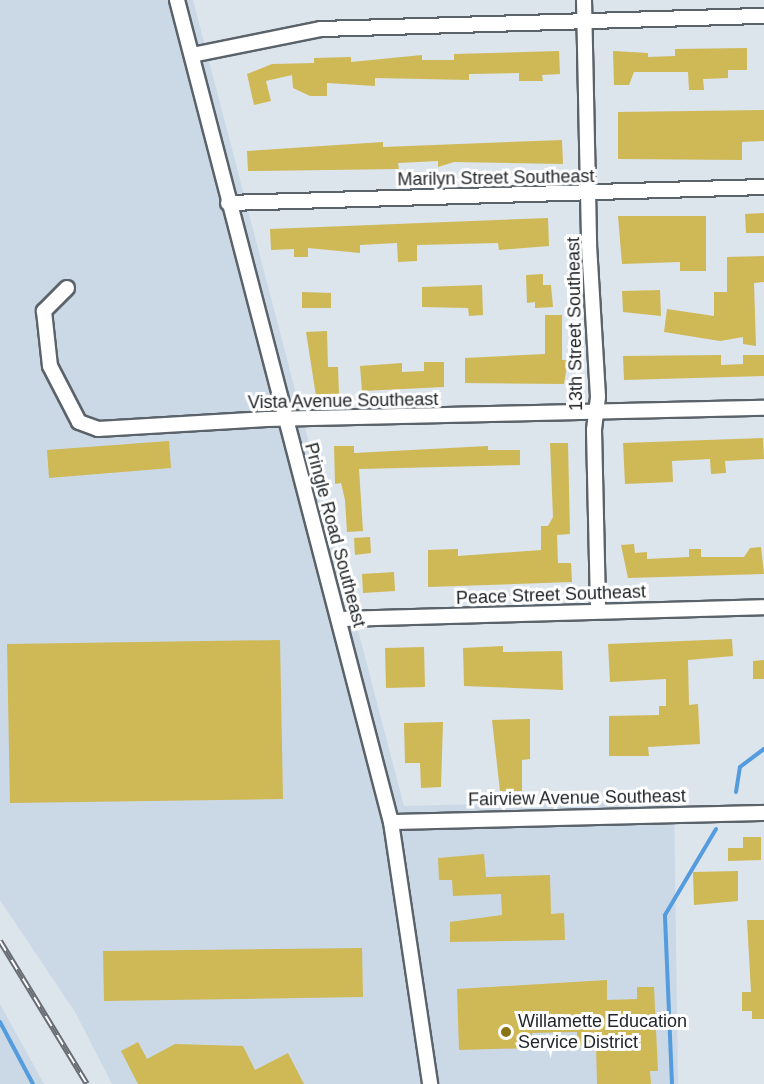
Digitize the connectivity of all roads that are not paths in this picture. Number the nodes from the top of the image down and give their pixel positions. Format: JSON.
{"nodes":[{"id":1,"x":177,"y":0,"type":"edge"},
{"id":2,"x":584,"y":0,"type":"edge"},
{"id":3,"x":764,"y":16,"type":"edge"},
{"id":4,"x":585,"y":21,"type":"junction"},
{"id":5,"x":192,"y":55,"type":"junction"},
{"id":6,"x":764,"y":187,"type":"edge"},
{"id":7,"x":592,"y":194,"type":"junction"},
{"id":8,"x":228,"y":203,"type":"junction"},
{"id":9,"x":67,"y":288,"type":"dead end"},
{"id":10,"x":764,"y":408,"type":"edge"},
{"id":11,"x":596,"y":413,"type":"junction"},
{"id":12,"x":286,"y":420,"type":"junction"},
{"id":13,"x":764,"y":607,"type":"edge"},
{"id":14,"x":598,"y":611,"type":"junction"},
{"id":15,"x":339,"y":619,"type":"junction"},
{"id":16,"x":764,"y":813,"type":"edge"},
{"id":17,"x":391,"y":822,"type":"junction"},
{"id":18,"x":430,"y":1084,"type":"edge"}],
"edges":[{"from":1,"to":5,"type":"street","name":"Pringle Road Southeast"},
{"from":2,"to":4,"type":"street","name":"13th Street Southeast"},
{"from":3,"to":4,"type":"street"},
{"from":4,"to":5,"type":"street"},
{"from":4,"to":7,"type":"street","name":"13th Street Southeast"},
{"from":5,"to":8,"type":"street","name":"Pringle Road Southeast"},
{"from":6,"to":7,"type":"street","name":"Marilyn Street Southeast"},
{"from":7,"to":8,"type":"street","name":"Marilyn Street Southeast"},
{"from":7,"to":11,"type":"street","name":"13th Street Southeast"},
{"from":8,"to":12,"type":"street","name":"Pringle Road Southeast"},
{"from":9,"to":12,"type":"street","name":"Vista Avenue Southeast"},
{"from":10,"to":11,"type":"street","name":"Vista Avenue Southeast"},
{"from":11,"to":12,"type":"street","name":"Vista Avenue Southeast"},
{"from":11,"to":14,"type":"street","name":"13th Street Southeast"},
{"from":12,"to":15,"type":"street","name":"Pringle Road Southeast"},
{"from":13,"to":14,"type":"street","name":"Peace Street Southeast"},
{"from":14,"to":15,"type":"street","name":"Peace Street Southeast"},
{"from":15,"to":17,"type":"street","name":"Pringle Road Southeast"},
{"from":16,"to":17,"type":"street","name":"Fairview Avenue Southeast"},
{"from":17,"to":18,"type":"street","name":"Pringle Road Southeast"}]}
